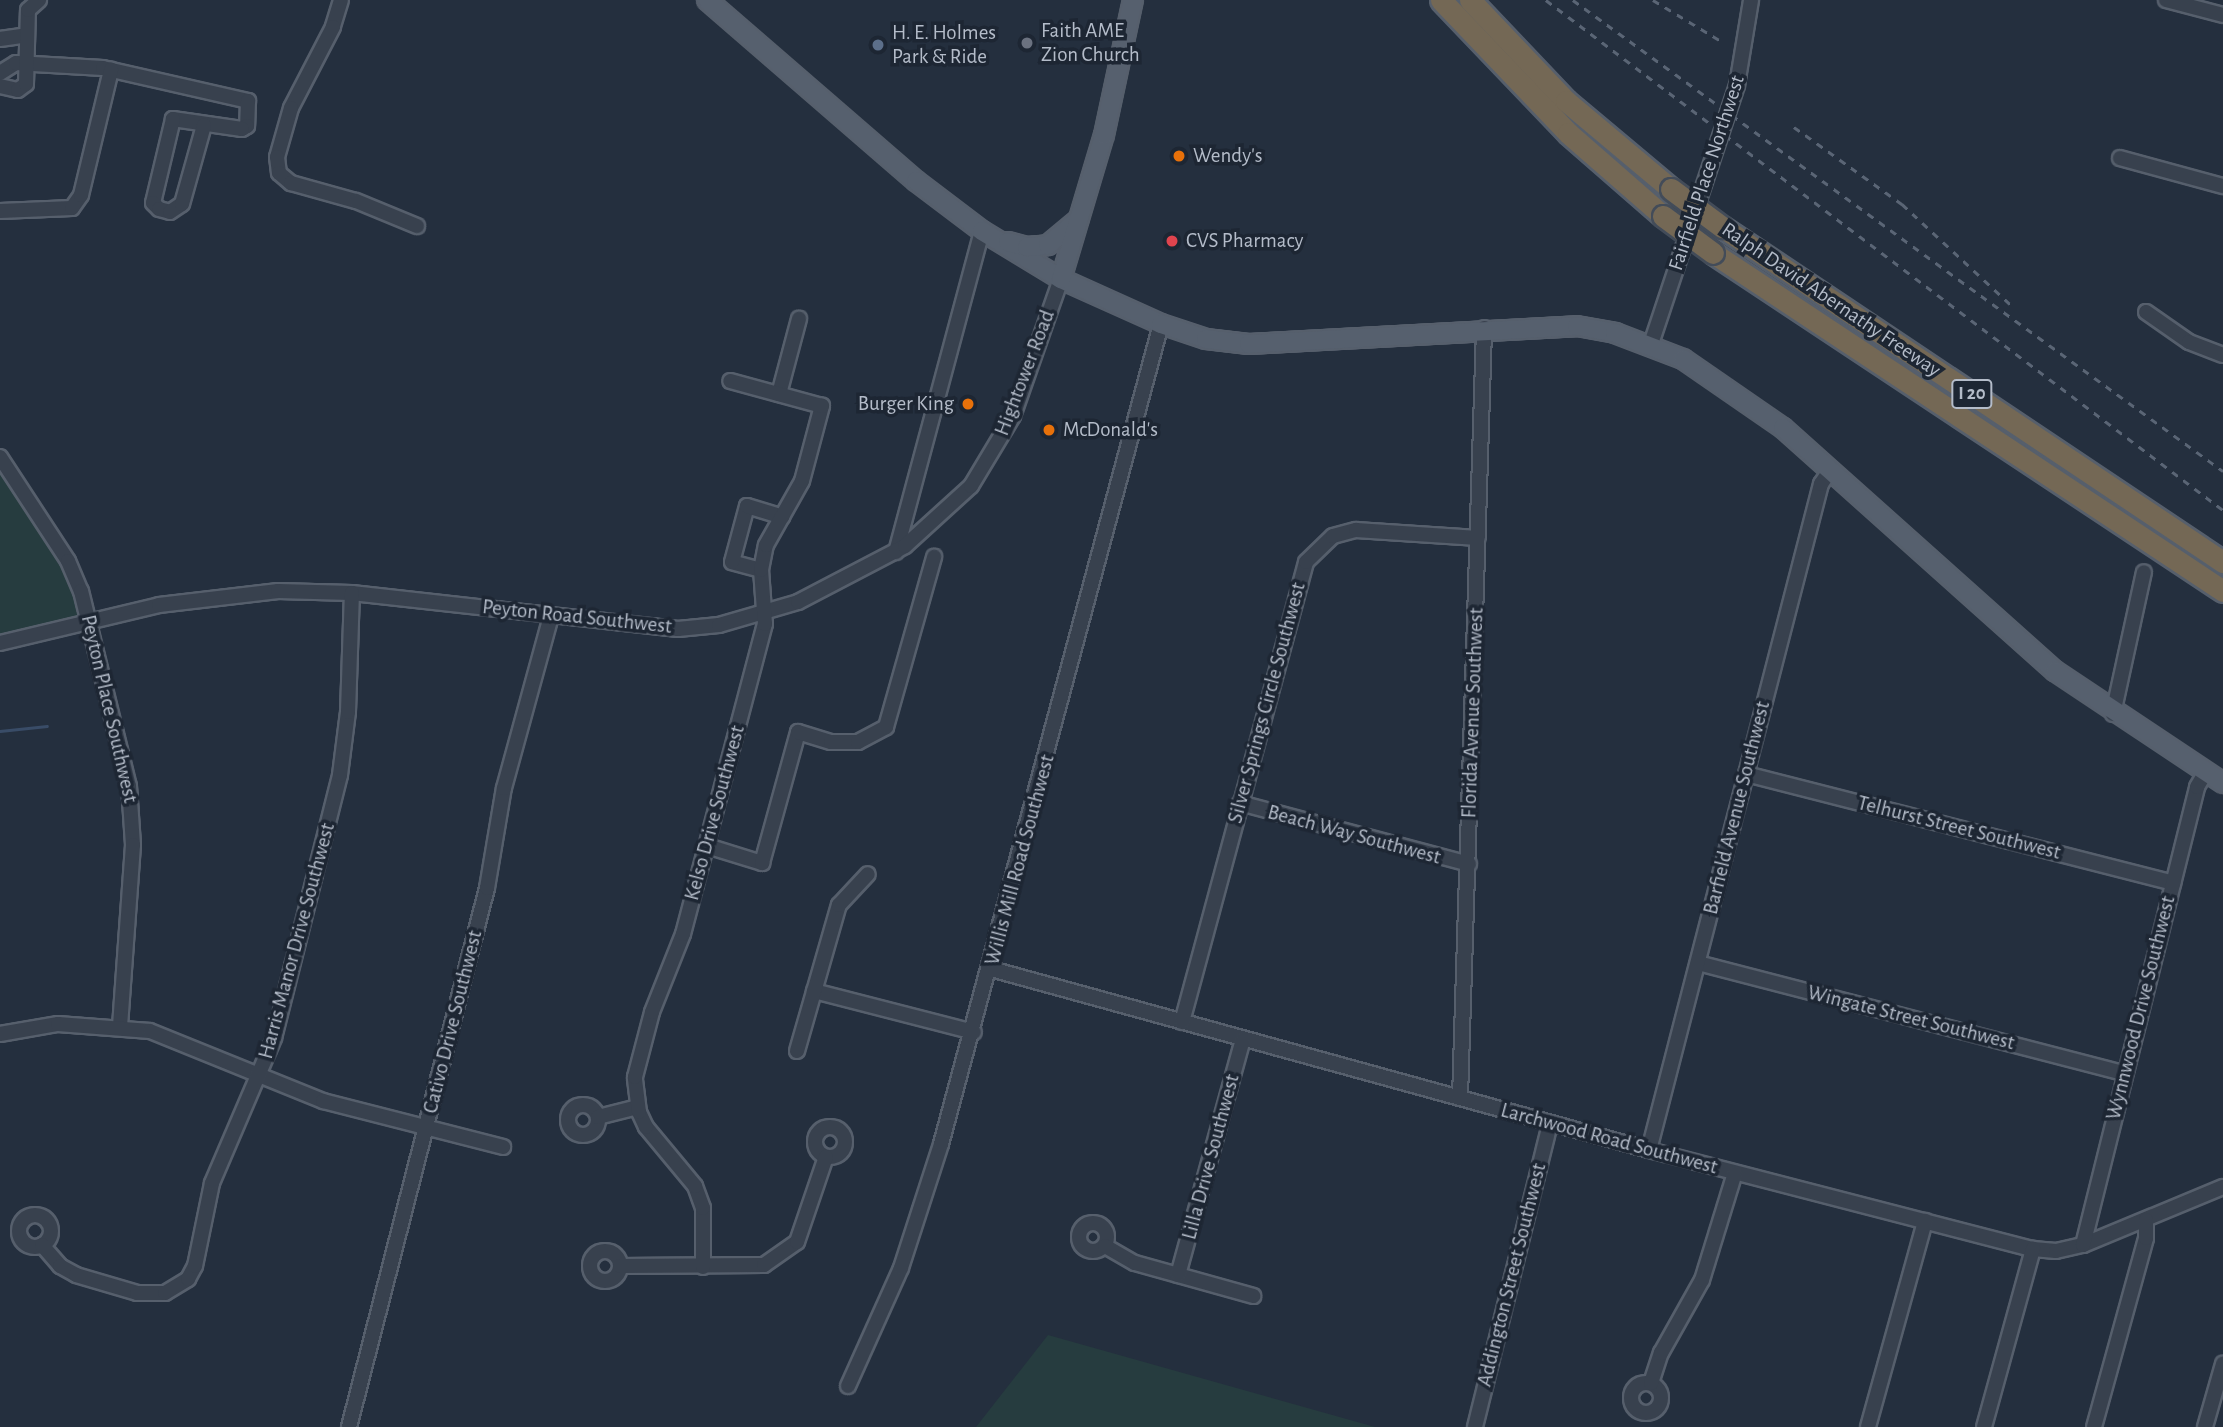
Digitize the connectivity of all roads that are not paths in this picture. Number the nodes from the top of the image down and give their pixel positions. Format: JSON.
{"nodes":[{"id":1,"x":39,"y":0,"type":"edge"},
{"id":2,"x":341,"y":0,"type":"edge"},
{"id":3,"x":707,"y":0,"type":"edge"},
{"id":4,"x":1133,"y":0,"type":"edge"},
{"id":5,"x":1441,"y":0,"type":"edge"},
{"id":6,"x":1470,"y":0,"type":"edge"},
{"id":7,"x":1751,"y":0,"type":"edge"},
{"id":8,"x":2166,"y":0,"type":"edge"},
{"id":9,"x":2223,"y":15,"type":"edge"},
{"id":10,"x":27,"y":35,"type":"junction"},
{"id":11,"x":0,"y":39,"type":"edge"},
{"id":12,"x":27,"y":67,"type":"junction"},
{"id":13,"x":111,"y":70,"type":"junction"},
{"id":14,"x":1,"y":84,"type":"edge"},
{"id":15,"x":204,"y":125,"type":"junction"},
{"id":16,"x":2120,"y":158,"type":"dead end"},
{"id":17,"x":2223,"y":186,"type":"edge"},
{"id":18,"x":0,"y":211,"type":"edge"},
{"id":19,"x":1082,"y":217,"type":"junction"},
{"id":20,"x":416,"y":226,"type":"dead end"},
{"id":21,"x":987,"y":234,"type":"junction"},
{"id":22,"x":1061,"y":279,"type":"junction"},
{"id":23,"x":2146,"y":312,"type":"dead end"},
{"id":24,"x":799,"y":319,"type":"dead end"},
{"id":25,"x":1161,"y":324,"type":"junction"},
{"id":26,"x":1484,"y":328,"type":"junction"},
{"id":27,"x":1651,"y":344,"type":"junction"},
{"id":28,"x":2223,"y":355,"type":"edge"},
{"id":29,"x":730,"y":381,"type":"dead end"},
{"id":30,"x":779,"y":394,"type":"junction"},
{"id":31,"x":0,"y":457,"type":"edge"},
{"id":32,"x":1831,"y":469,"type":"junction"},
{"id":33,"x":782,"y":517,"type":"junction"},
{"id":34,"x":1478,"y":538,"type":"junction"},
{"id":35,"x":896,"y":552,"type":"junction"},
{"id":36,"x":934,"y":557,"type":"dead end"},
{"id":37,"x":2223,"y":562,"type":"edge"},
{"id":38,"x":761,"y":570,"type":"junction"},
{"id":39,"x":2144,"y":572,"type":"dead end"},
{"id":40,"x":2223,"y":591,"type":"edge"},
{"id":41,"x":352,"y":593,"type":"junction"},
{"id":42,"x":766,"y":610,"type":"junction"},
{"id":43,"x":551,"y":616,"type":"junction"},
{"id":44,"x":89,"y":622,"type":"junction"},
{"id":45,"x":0,"y":643,"type":"edge"},
{"id":46,"x":2113,"y":714,"type":"junction"},
{"id":47,"x":2205,"y":773,"type":"junction"},
{"id":48,"x":1746,"y":774,"type":"junction"},
{"id":49,"x":2223,"y":783,"type":"edge"},
{"id":50,"x":1240,"y":803,"type":"junction"},
{"id":51,"x":707,"y":846,"type":"junction"},
{"id":52,"x":1469,"y":864,"type":"junction"},
{"id":53,"x":868,"y":874,"type":"dead end"},
{"id":54,"x":2173,"y":883,"type":"junction"},
{"id":55,"x":1698,"y":963,"type":"junction"},
{"id":56,"x":991,"y":970,"type":"junction"},
{"id":57,"x":813,"y":995,"type":"junction"},
{"id":58,"x":1182,"y":1022,"type":"junction"},
{"id":59,"x":120,"y":1025,"type":"junction"},
{"id":60,"x":974,"y":1032,"type":"junction"},
{"id":61,"x":0,"y":1034,"type":"edge"},
{"id":62,"x":1243,"y":1039,"type":"junction"},
{"id":63,"x":797,"y":1051,"type":"dead end"},
{"id":64,"x":2124,"y":1073,"type":"junction"},
{"id":65,"x":260,"y":1074,"type":"junction"},
{"id":66,"x":1460,"y":1098,"type":"junction"},
{"id":67,"x":638,"y":1107,"type":"junction"},
{"id":68,"x":598,"y":1117,"type":"dead end"},
{"id":69,"x":1550,"y":1123,"type":"junction"},
{"id":70,"x":426,"y":1128,"type":"junction"},
{"id":71,"x":503,"y":1147,"type":"dead end"},
{"id":72,"x":1649,"y":1150,"type":"junction"},
{"id":73,"x":825,"y":1157,"type":"dead end"},
{"id":74,"x":1735,"y":1173,"type":"junction"},
{"id":75,"x":2223,"y":1187,"type":"edge"},
{"id":76,"x":2146,"y":1220,"type":"junction"},
{"id":77,"x":1924,"y":1221,"type":"junction"},
{"id":78,"x":42,"y":1245,"type":"dead end"},
{"id":79,"x":2083,"y":1245,"type":"junction"},
{"id":80,"x":1105,"y":1246,"type":"dead end"},
{"id":81,"x":2033,"y":1249,"type":"junction"},
{"id":82,"x":620,"y":1266,"type":"dead end"},
{"id":83,"x":703,"y":1268,"type":"junction"},
{"id":84,"x":1178,"y":1275,"type":"junction"},
{"id":85,"x":1253,"y":1296,"type":"dead end"},
{"id":86,"x":2223,"y":1364,"type":"edge"},
{"id":87,"x":1651,"y":1383,"type":"dead end"},
{"id":88,"x":848,"y":1386,"type":"dead end"},
{"id":89,"x":349,"y":1427,"type":"edge"},
{"id":90,"x":1475,"y":1427,"type":"edge"},
{"id":91,"x":1867,"y":1427,"type":"edge"},
{"id":92,"x":1983,"y":1427,"type":"edge"},
{"id":93,"x":2094,"y":1427,"type":"edge"},
{"id":94,"x":2205,"y":1427,"type":"edge"}],
"edges":[{"from":1,"to":10,"type":"street"},
{"from":2,"to":20,"type":"street"},
{"from":3,"to":21,"type":"main road"},
{"from":4,"to":19,"type":"main road"},
{"from":5,"to":40,"type":"highway","name":"Ralph David Abernathy Freeway","number":"I 20","bridge":true},
{"from":6,"to":37,"type":"highway","name":"Ralph David Abernathy Freeway","number":"I 20","bridge":true},
{"from":7,"to":27,"type":"street","name":"Fairfield Place Northwest"},
{"from":8,"to":9,"type":"street"},
{"from":10,"to":11,"type":"street"},
{"from":10,"to":12,"type":"street"},
{"from":12,"to":13,"type":"street"},
{"from":12,"to":14,"type":"street"},
{"from":12,"to":14,"type":"street"},
{"from":13,"to":15,"type":"street"},
{"from":13,"to":18,"type":"street"},
{"from":15,"to":15,"type":"street"},
{"from":16,"to":17,"type":"street"},
{"from":19,"to":21,"type":"main road"},
{"from":19,"to":22,"type":"main road"},
{"from":21,"to":22,"type":"main road"},
{"from":21,"to":35,"type":"street"},
{"from":22,"to":25,"type":"main road"},
{"from":22,"to":35,"type":"street","name":"Hightower Road"},
{"from":23,"to":28,"type":"street"},
{"from":24,"to":30,"type":"street"},
{"from":25,"to":26,"type":"main road"},
{"from":25,"to":56,"type":"street","name":"Willis Mill Road Southwest"},
{"from":26,"to":27,"type":"main road"},
{"from":26,"to":34,"type":"street","name":"Florida Avenue Southwest"},
{"from":27,"to":32,"type":"main road"},
{"from":29,"to":30,"type":"street"},
{"from":30,"to":33,"type":"street"},
{"from":31,"to":44,"type":"street","name":"Peyton Place Southwest"},
{"from":32,"to":46,"type":"main road"},
{"from":32,"to":48,"type":"street","name":"Barfield Avenue Southwest"},
{"from":33,"to":38,"type":"street"},
{"from":33,"to":38,"type":"street"},
{"from":34,"to":50,"type":"street","name":"Silver Springs Circle Southwest"},
{"from":34,"to":52,"type":"street","name":"Florida Avenue Southwest"},
{"from":35,"to":42,"type":"street","name":"Peyton Road Southwest"},
{"from":36,"to":51,"type":"street"},
{"from":38,"to":42,"type":"street"},
{"from":39,"to":46,"type":"street"},
{"from":41,"to":43,"type":"street","name":"Peyton Road Southwest"},
{"from":41,"to":44,"type":"street","name":"Peyton Road Southwest"},
{"from":41,"to":65,"type":"street","name":"Harris Manor Drive Southwest"},
{"from":42,"to":43,"type":"street","name":"Peyton Road Southwest"},
{"from":42,"to":51,"type":"street","name":"Kelso Drive Southwest"},
{"from":43,"to":70,"type":"street","name":"Cativo Drive Southwest"},
{"from":44,"to":45,"type":"street","name":"Peyton Road Southwest"},
{"from":44,"to":59,"type":"street","name":"Peyton Place Southwest"},
{"from":46,"to":47,"type":"main road"},
{"from":47,"to":49,"type":"main road"},
{"from":47,"to":54,"type":"street","name":"Wynnwood Drive Southwest"},
{"from":48,"to":54,"type":"street","name":"Telhurst Street Southwest"},
{"from":48,"to":55,"type":"street","name":"Barfield Avenue Southwest"},
{"from":50,"to":52,"type":"street","name":"Beach Way Southwest"},
{"from":50,"to":58,"type":"street","name":"Silver Springs Circle Southwest"},
{"from":51,"to":67,"type":"street","name":"Kelso Drive Southwest"},
{"from":52,"to":66,"type":"street","name":"Florida Avenue Southwest"},
{"from":53,"to":57,"type":"street"},
{"from":54,"to":64,"type":"street","name":"Wynnwood Drive Southwest"},
{"from":55,"to":64,"type":"street","name":"Wingate Street Southwest"},
{"from":55,"to":72,"type":"street","name":"Barfield Avenue Southwest"},
{"from":56,"to":58,"type":"street","name":"Larchwood Road Southwest"},
{"from":56,"to":60,"type":"street","name":"Willis Mill Road Southwest"},
{"from":57,"to":60,"type":"street"},
{"from":57,"to":63,"type":"street"},
{"from":58,"to":62,"type":"street","name":"Larchwood Road Southwest"},
{"from":59,"to":61,"type":"street"},
{"from":59,"to":65,"type":"street"},
{"from":60,"to":88,"type":"street","name":"Willis Mill Road Southwest"},
{"from":62,"to":66,"type":"street","name":"Larchwood Road Southwest"},
{"from":62,"to":84,"type":"street","name":"Lilla Drive Southwest"},
{"from":64,"to":79,"type":"street","name":"Wynnwood Drive Southwest"},
{"from":65,"to":70,"type":"street"},
{"from":65,"to":78,"type":"street","name":"Harris Manor Drive Southwest"},
{"from":66,"to":69,"type":"street","name":"Larchwood Road Southwest"},
{"from":67,"to":68,"type":"street"},
{"from":67,"to":83,"type":"street"},
{"from":69,"to":72,"type":"street","name":"Larchwood Road Southwest"},
{"from":69,"to":90,"type":"street","name":"Addington Street Southwest"},
{"from":70,"to":71,"type":"street"},
{"from":70,"to":89,"type":"street","name":"Cativo Drive Southwest"},
{"from":72,"to":74,"type":"street","name":"Larchwood Road Southwest"},
{"from":73,"to":83,"type":"street"},
{"from":74,"to":77,"type":"street","name":"Larchwood Road Southwest"},
{"from":74,"to":87,"type":"street"},
{"from":75,"to":76,"type":"street","name":"Larchwood Road Southwest"},
{"from":76,"to":79,"type":"street","name":"Larchwood Road Southwest"},
{"from":76,"to":93,"type":"street"},
{"from":77,"to":81,"type":"street","name":"Larchwood Road Southwest"},
{"from":77,"to":91,"type":"street"},
{"from":79,"to":81,"type":"street","name":"Larchwood Road Southwest"},
{"from":80,"to":84,"type":"street"},
{"from":81,"to":92,"type":"street"},
{"from":82,"to":83,"type":"street"},
{"from":84,"to":85,"type":"street"},
{"from":86,"to":94,"type":"street"}]}
